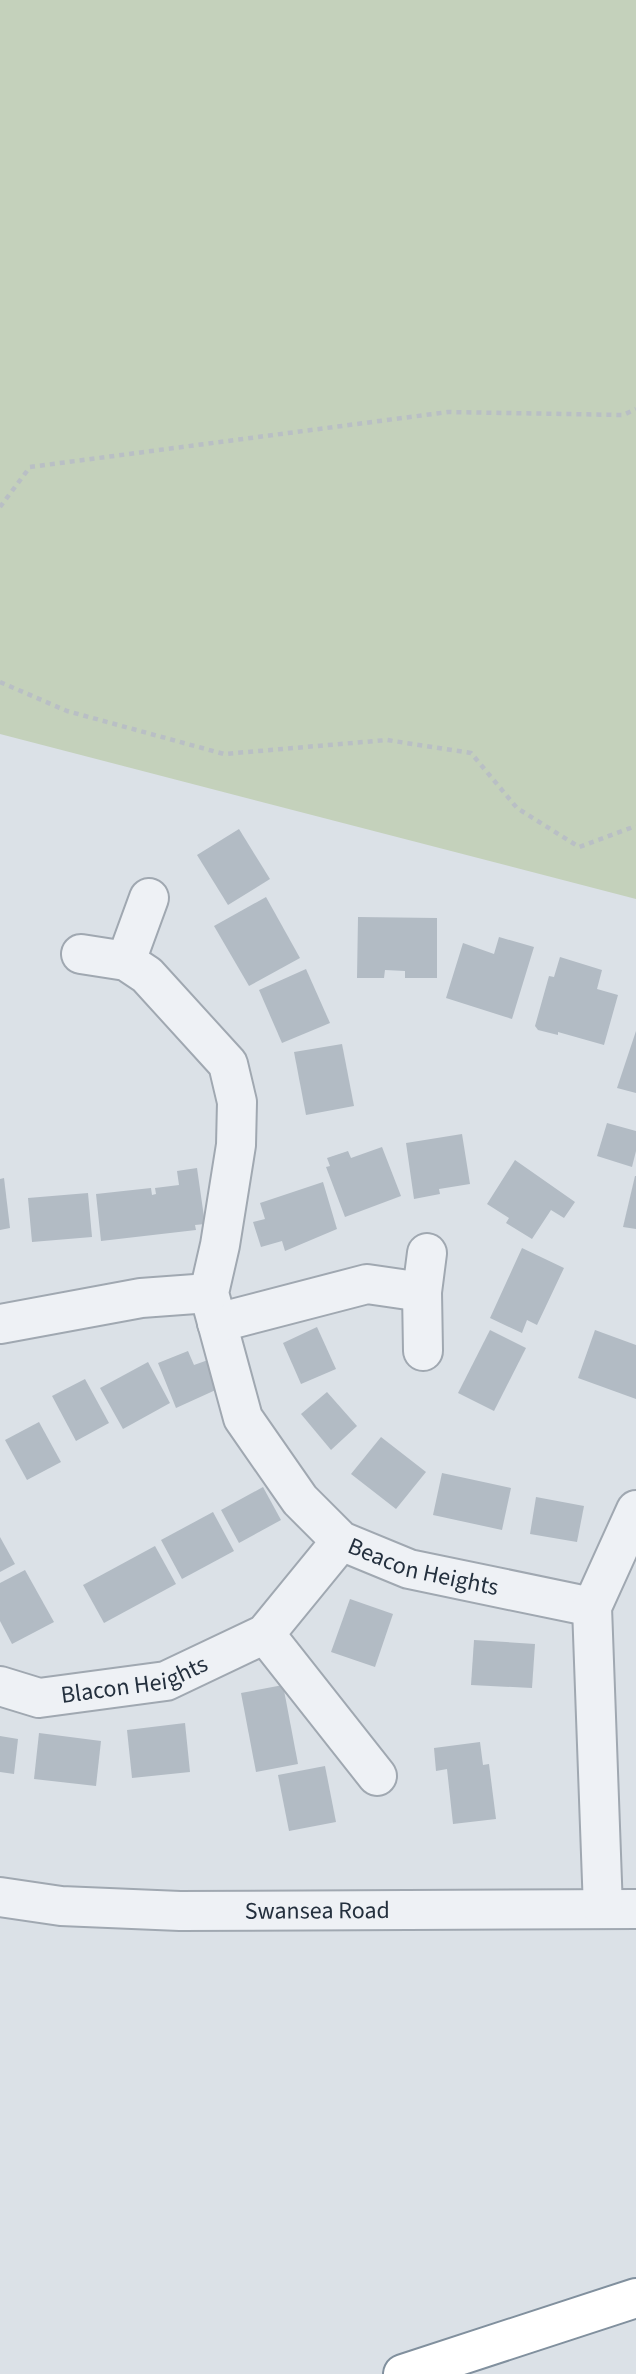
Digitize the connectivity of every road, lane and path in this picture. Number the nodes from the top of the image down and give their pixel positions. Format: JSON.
{"nodes":[{"id":1,"x":636,"y":409,"type":"edge"},
{"id":2,"x":0,"y":507,"type":"edge"},
{"id":3,"x":0,"y":682,"type":"edge"},
{"id":4,"x":636,"y":826,"type":"edge"},
{"id":5,"x":149,"y":898,"type":"dead end"},
{"id":6,"x":81,"y":954,"type":"dead end"},
{"id":7,"x":126,"y":961,"type":"junction"},
{"id":8,"x":427,"y":1253,"type":"dead end"},
{"id":9,"x":422,"y":1292,"type":"junction"},
{"id":10,"x":213,"y":1308,"type":"junction"},
{"id":11,"x":0,"y":1324,"type":"edge"},
{"id":12,"x":423,"y":1351,"type":"dead end"},
{"id":13,"x":636,"y":1510,"type":"edge"},
{"id":14,"x":341,"y":1541,"type":"junction"},
{"id":15,"x":626,"y":1563,"type":"edge"},
{"id":16,"x":592,"y":1607,"type":"junction"},
{"id":17,"x":265,"y":1634,"type":"junction"},
{"id":18,"x":0,"y":1686,"type":"edge"},
{"id":19,"x":377,"y":1776,"type":"dead end"},
{"id":20,"x":0,"y":1897,"type":"edge"},
{"id":21,"x":620,"y":1909,"type":"edge"},
{"id":22,"x":636,"y":2298,"type":"edge"},
{"id":23,"x":403,"y":2374,"type":"edge"}],
"edges":[{"from":1,"to":2,"type":"path"},
{"from":3,"to":4,"type":"path"},
{"from":5,"to":7,"type":"street"},
{"from":6,"to":7,"type":"street","name":"Beacon Heights"},
{"from":7,"to":10,"type":"street","name":"Beacon Heights"},
{"from":8,"to":9,"type":"street"},
{"from":9,"to":10,"type":"street"},
{"from":9,"to":12,"type":"street"},
{"from":10,"to":11,"type":"street"},
{"from":10,"to":14,"type":"street","name":"Beacon Heights"},
{"from":13,"to":15,"type":"street"},
{"from":14,"to":16,"type":"street","name":"Beacon Heights"},
{"from":14,"to":17,"type":"street","name":"Blacon Heights"},
{"from":15,"to":16,"type":"street"},
{"from":16,"to":21,"type":"street"},
{"from":17,"to":18,"type":"street","name":"Blacon Heights"},
{"from":17,"to":19,"type":"street"},
{"from":20,"to":21,"type":"street","name":"Swansea Road"},
{"from":22,"to":23,"type":"highway"}]}
